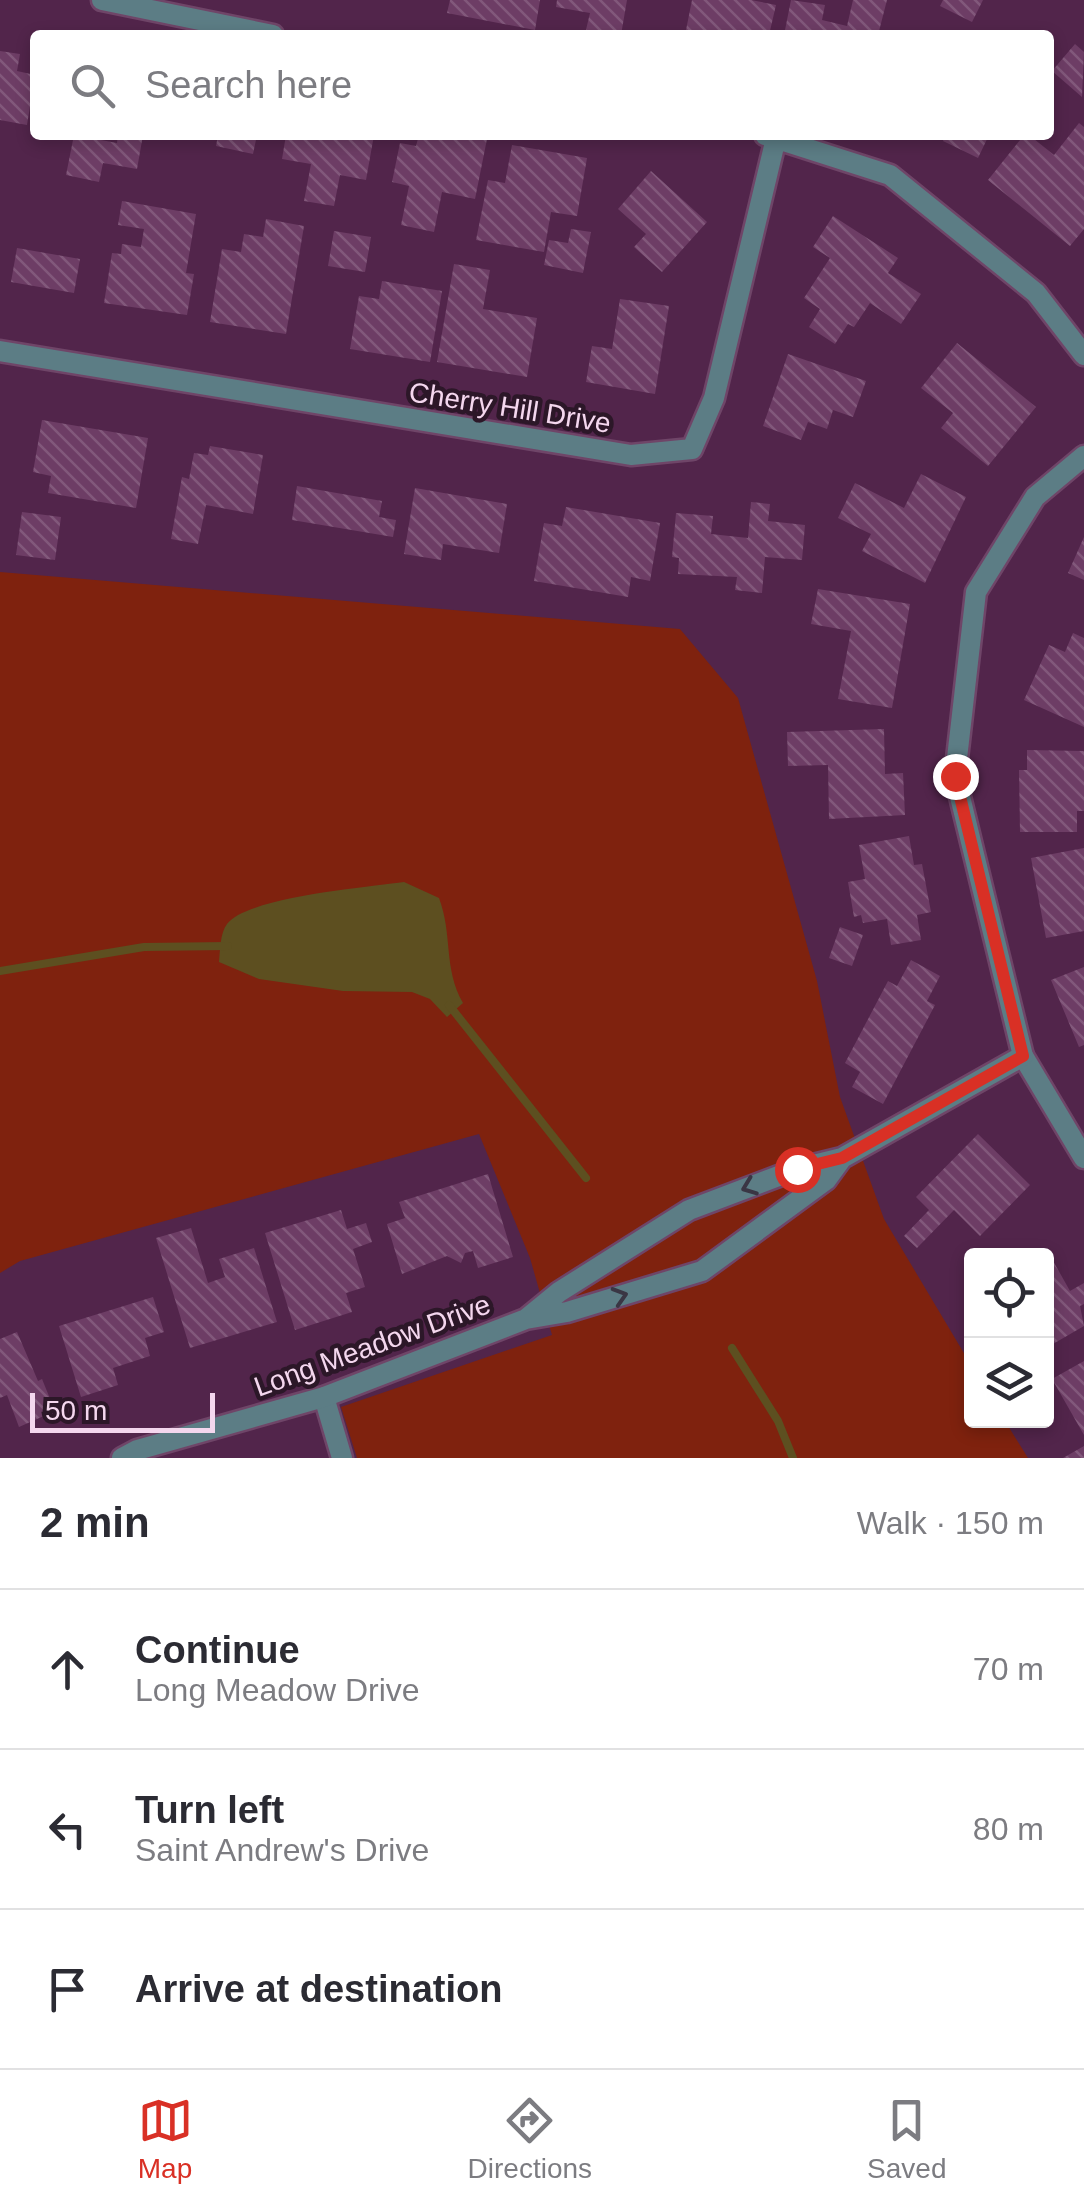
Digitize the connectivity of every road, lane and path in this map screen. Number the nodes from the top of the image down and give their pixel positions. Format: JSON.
{"nodes":[{"id":1,"x":102,"y":0,"type":"edge"},
{"id":2,"x":249,"y":30,"type":"edge"},
{"id":3,"x":769,"y":140,"type":"edge"},
{"id":4,"x":782,"y":140,"type":"edge"},
{"id":5,"x":0,"y":350,"type":"edge"},
{"id":6,"x":1084,"y":355,"type":"edge"},
{"id":7,"x":1084,"y":456,"type":"edge"},
{"id":8,"x":1023,"y":1056,"type":"junction"},
{"id":9,"x":842,"y":1158,"type":"junction"},
{"id":10,"x":1084,"y":1158,"type":"edge"},
{"id":11,"x":526,"y":1320,"type":"junction"},
{"id":12,"x":324,"y":1397,"type":"junction"},
{"id":13,"x":122,"y":1458,"type":"edge"},
{"id":14,"x":342,"y":1458,"type":"edge"}],
"edges":[{"from":1,"to":2,"type":"street"},
{"from":3,"to":5,"type":"street","name":"Cherry Hill Drive"},
{"from":4,"to":6,"type":"street"},
{"from":7,"to":8,"type":"street"},
{"from":8,"to":9,"type":"street","name":"Long Meadow Drive"},
{"from":8,"to":10,"type":"street"},
{"from":9,"to":11,"type":"street","name":"Long Meadow Drive","one_way":true},
{"from":11,"to":9,"type":"street","name":"Long Meadow Drive","one_way":true},
{"from":11,"to":12,"type":"street","name":"Long Meadow Drive"},
{"from":12,"to":13,"type":"street","name":"Long Meadow Drive"},
{"from":12,"to":14,"type":"street"}]}
